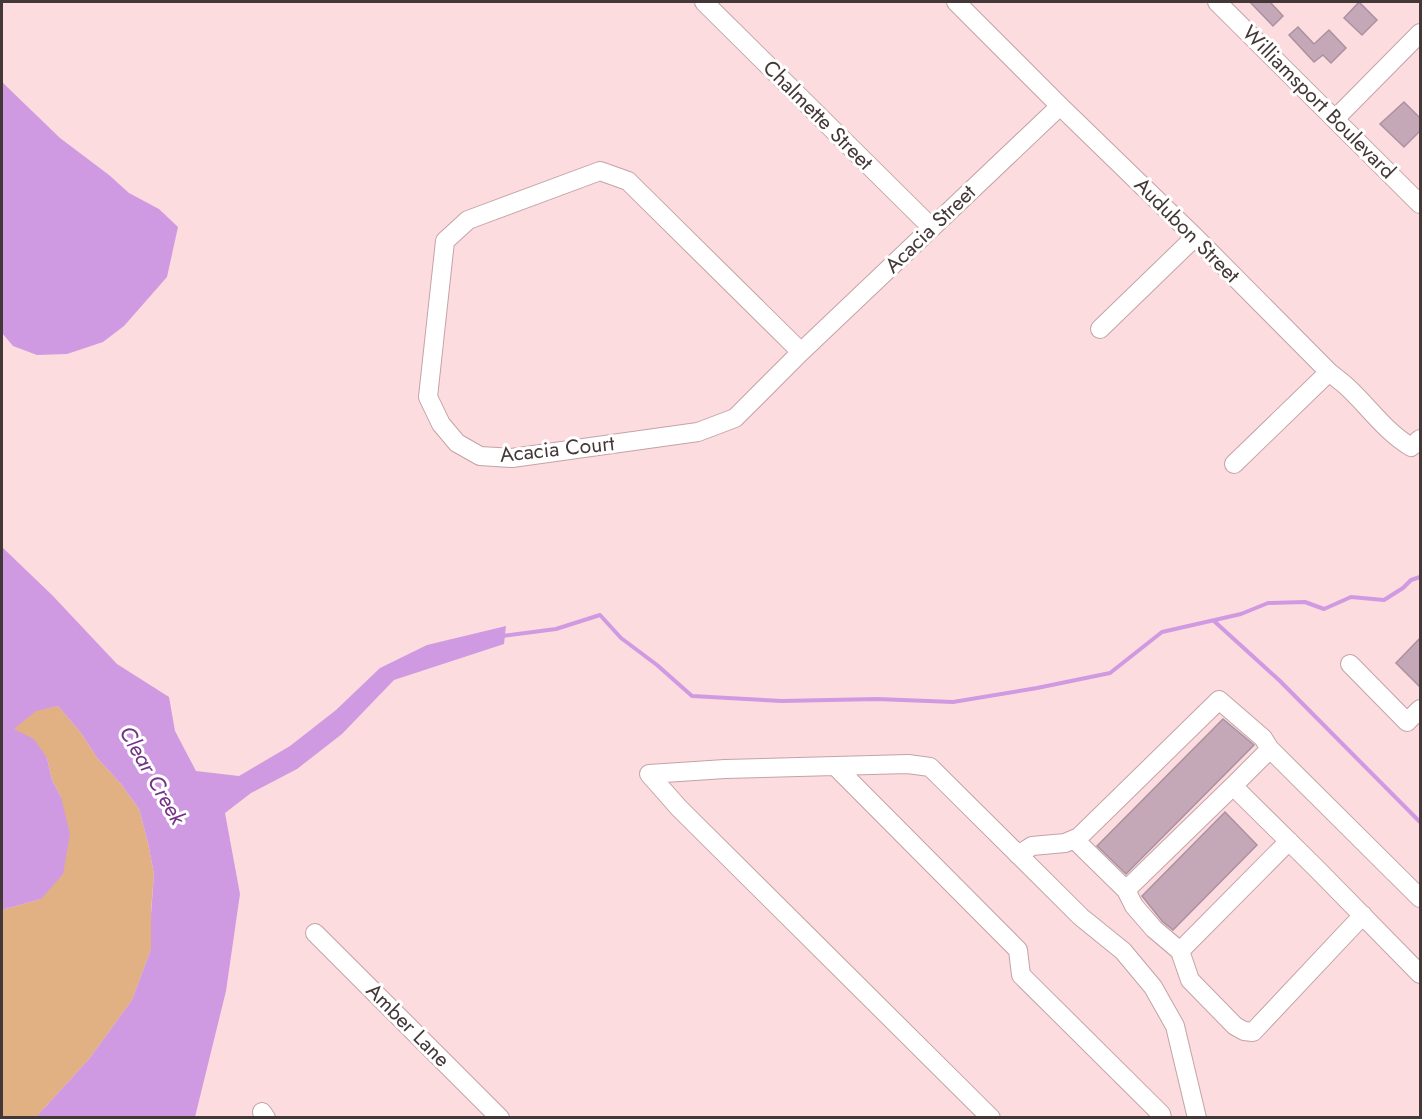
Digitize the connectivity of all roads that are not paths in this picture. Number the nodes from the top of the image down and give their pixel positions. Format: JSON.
{"nodes":[{"id":1,"x":704,"y":2,"type":"edge"},
{"id":2,"x":956,"y":2,"type":"edge"},
{"id":3,"x":1217,"y":2,"type":"edge"},
{"id":4,"x":1420,"y":33,"type":"edge"},
{"id":5,"x":1060,"y":106,"type":"junction"},
{"id":6,"x":1335,"y":118,"type":"junction"},
{"id":7,"x":1420,"y":204,"type":"edge"},
{"id":8,"x":932,"y":228,"type":"junction"},
{"id":9,"x":1195,"y":237,"type":"junction"},
{"id":10,"x":1100,"y":329,"type":"dead end"},
{"id":11,"x":801,"y":352,"type":"junction"},
{"id":12,"x":1329,"y":372,"type":"junction"},
{"id":13,"x":1420,"y":439,"type":"edge"},
{"id":14,"x":1234,"y":464,"type":"dead end"},
{"id":15,"x":1350,"y":664,"type":"dead end"},
{"id":16,"x":1420,"y":709,"type":"edge"},
{"id":17,"x":1270,"y":748,"type":"junction"},
{"id":18,"x":835,"y":766,"type":"junction"},
{"id":19,"x":1233,"y":786,"type":"junction"},
{"id":20,"x":1074,"y":839,"type":"junction"},
{"id":21,"x":1289,"y":841,"type":"junction"},
{"id":22,"x":1018,"y":855,"type":"junction"},
{"id":23,"x":1126,"y":890,"type":"junction"},
{"id":24,"x":1420,"y":898,"type":"edge"},
{"id":25,"x":1363,"y":915,"type":"junction"},
{"id":26,"x":315,"y":933,"type":"dead end"},
{"id":27,"x":1180,"y":951,"type":"junction"},
{"id":28,"x":1420,"y":974,"type":"edge"},
{"id":29,"x":500,"y":1118,"type":"edge"},
{"id":30,"x":991,"y":1118,"type":"edge"},
{"id":31,"x":1162,"y":1118,"type":"edge"},
{"id":32,"x":1197,"y":1118,"type":"edge"}],
"edges":[{"from":1,"to":8,"type":"street","name":"Chalmette Street"},
{"from":2,"to":5,"type":"street","name":"Audubon Street"},
{"from":3,"to":6,"type":"street","name":"Williamsport Boulevard"},
{"from":4,"to":6,"type":"street"},
{"from":5,"to":8,"type":"street","name":"Acacia Street"},
{"from":5,"to":9,"type":"street","name":"Audubon Street"},
{"from":6,"to":7,"type":"street","name":"Williamsport Boulevard"},
{"from":8,"to":11,"type":"street","name":"Acacia Street"},
{"from":9,"to":10,"type":"street"},
{"from":9,"to":12,"type":"street","name":"Audubon Street"},
{"from":11,"to":11,"type":"street","name":"Acacia Court"},
{"from":12,"to":13,"type":"street","name":"Audubon Street"},
{"from":12,"to":14,"type":"street"},
{"from":15,"to":16,"type":"street"},
{"from":17,"to":19,"type":"street"},
{"from":17,"to":20,"type":"street"},
{"from":17,"to":24,"type":"street"},
{"from":18,"to":22,"type":"street"},
{"from":18,"to":30,"type":"street"},
{"from":18,"to":31,"type":"street"},
{"from":19,"to":21,"type":"street"},
{"from":19,"to":23,"type":"street"},
{"from":20,"to":22,"type":"street"},
{"from":20,"to":23,"type":"street"},
{"from":21,"to":25,"type":"street"},
{"from":21,"to":27,"type":"street"},
{"from":22,"to":32,"type":"street"},
{"from":23,"to":27,"type":"street"},
{"from":25,"to":27,"type":"street"},
{"from":25,"to":28,"type":"street"},
{"from":26,"to":29,"type":"street","name":"Amber Lane"}]}
